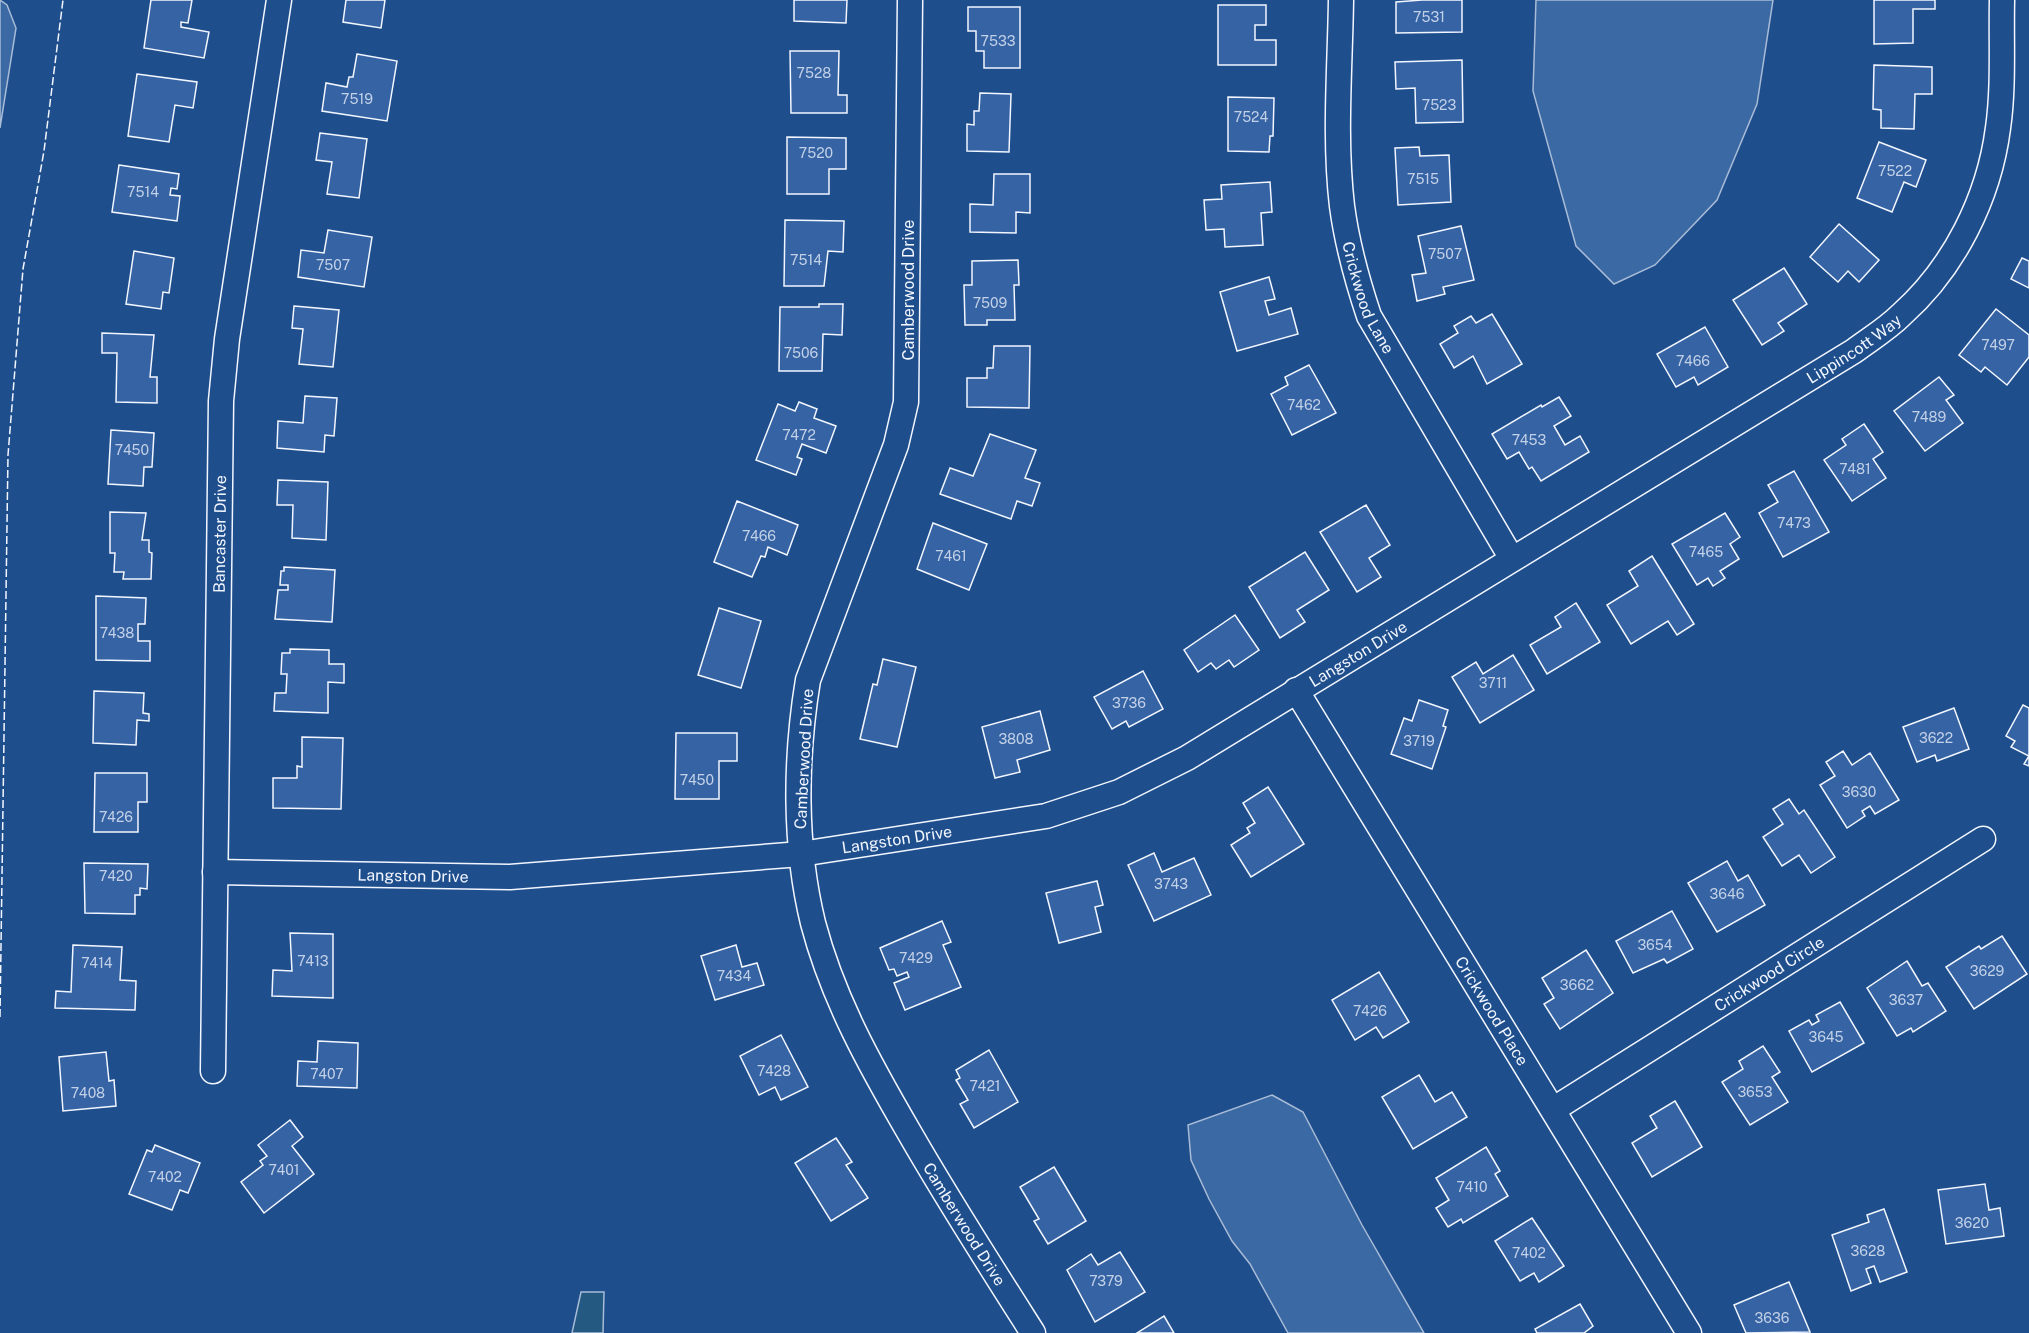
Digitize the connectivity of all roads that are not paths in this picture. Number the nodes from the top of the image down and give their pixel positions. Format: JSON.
{"nodes":[{"id":1,"x":279,"y":0,"type":"edge"},
{"id":2,"x":910,"y":0,"type":"edge"},
{"id":3,"x":1341,"y":0,"type":"edge"},
{"id":4,"x":2002,"y":0,"type":"edge"},
{"id":5,"x":1512,"y":559,"type":"junction"},
{"id":6,"x":1296,"y":690,"type":"junction"},
{"id":7,"x":1983,"y":839,"type":"dead end"},
{"id":8,"x":801,"y":854,"type":"junction"},
{"id":9,"x":215,"y":872,"type":"junction"},
{"id":10,"x":213,"y":1071,"type":"dead end"},
{"id":11,"x":1554,"y":1109,"type":"junction"},
{"id":12,"x":1033,"y":1333,"type":"edge"},
{"id":13,"x":1689,"y":1333,"type":"edge"}],
"edges":[{"from":1,"to":9,"type":"street","name":"Bancaster Drive"},
{"from":2,"to":8,"type":"street","name":"Camberwood Drive"},
{"from":3,"to":5,"type":"street","name":"Crickwood Lane"},
{"from":4,"to":5,"type":"street","name":"Lippincott Way"},
{"from":5,"to":6,"type":"street","name":"Langston Drive"},
{"from":6,"to":8,"type":"street","name":"Langston Drive"},
{"from":6,"to":11,"type":"street","name":"Crickwood Place"},
{"from":7,"to":11,"type":"street","name":"Crickwood Circle"},
{"from":8,"to":9,"type":"street","name":"Langston Drive"},
{"from":8,"to":12,"type":"street","name":"Camberwood Drive"},
{"from":9,"to":10,"type":"street","name":"Bancaster Drive"},
{"from":11,"to":13,"type":"street","name":"Crickwood Place"}]}
